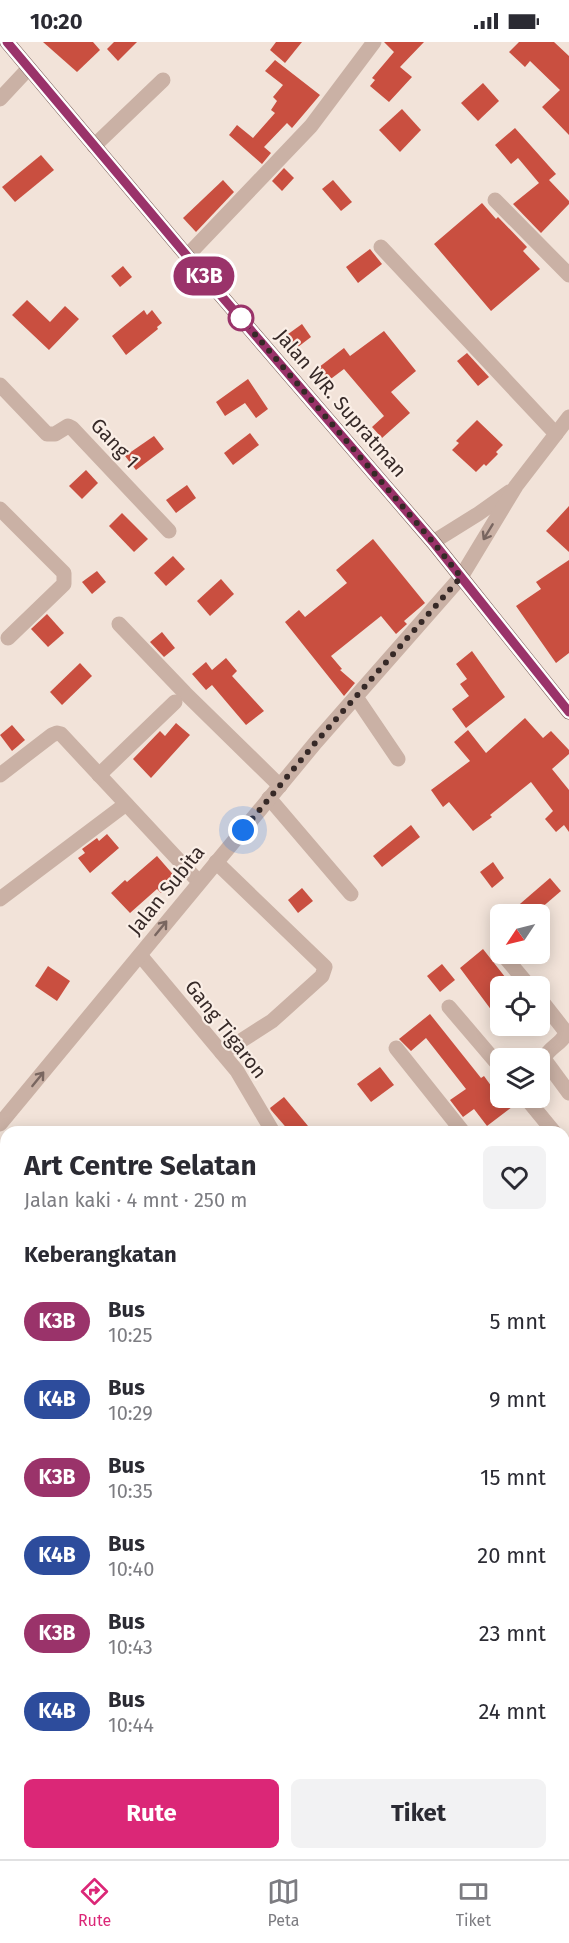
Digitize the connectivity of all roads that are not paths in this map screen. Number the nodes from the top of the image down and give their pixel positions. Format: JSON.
{"nodes":[{"id":1,"x":374,"y":42,"type":"edge"},
{"id":2,"x":9,"y":43,"type":"edge"},
{"id":3,"x":28,"y":69,"type":"junction"},
{"id":4,"x":163,"y":80,"type":"dead end"},
{"id":5,"x":0,"y":99,"type":"edge"},
{"id":6,"x":94,"y":146,"type":"junction"},
{"id":7,"x":495,"y":200,"type":"dead end"},
{"id":8,"x":381,"y":247,"type":"dead end"},
{"id":9,"x":187,"y":256,"type":"junction"},
{"id":10,"x":569,"y":275,"type":"edge"},
{"id":11,"x":0,"y":385,"type":"edge"},
{"id":12,"x":569,"y":417,"type":"edge"},
{"id":13,"x":556,"y":434,"type":"junction"},
{"id":14,"x":516,"y":486,"type":"junction"},
{"id":15,"x":0,"y":509,"type":"edge"},
{"id":16,"x":169,"y":531,"type":"dead end"},
{"id":17,"x":433,"y":542,"type":"junction"},
{"id":18,"x":461,"y":577,"type":"junction"},
{"id":19,"x":119,"y":624,"type":"dead end"},
{"id":20,"x":9,"y":638,"type":"dead end"},
{"id":21,"x":356,"y":697,"type":"junction"},
{"id":22,"x":175,"y":702,"type":"dead end"},
{"id":23,"x":569,"y":712,"type":"edge"},
{"id":24,"x":398,"y":759,"type":"dead end"},
{"id":25,"x":0,"y":775,"type":"edge"},
{"id":26,"x":99,"y":775,"type":"junction"},
{"id":27,"x":280,"y":786,"type":"junction"},
{"id":28,"x":269,"y":798,"type":"junction"},
{"id":29,"x":126,"y":804,"type":"junction"},
{"id":30,"x":216,"y":862,"type":"junction"},
{"id":31,"x":199,"y":882,"type":"junction"},
{"id":32,"x":351,"y":894,"type":"dead end"},
{"id":33,"x":0,"y":899,"type":"edge"},
{"id":34,"x":140,"y":955,"type":"junction"},
{"id":35,"x":511,"y":964,"type":"edge"},
{"id":36,"x":521,"y":976,"type":"edge"},
{"id":37,"x":449,"y":1006,"type":"dead end"},
{"id":38,"x":550,"y":1012,"type":"edge"},
{"id":39,"x":396,"y":1048,"type":"dead end"},
{"id":40,"x":222,"y":1053,"type":"junction"},
{"id":41,"x":490,"y":1055,"type":"edge"},
{"id":42,"x":569,"y":1093,"type":"edge"},
{"id":43,"x":534,"y":1108,"type":"edge"},
{"id":44,"x":1,"y":1122,"type":"edge"},
{"id":45,"x":269,"y":1126,"type":"edge"},
{"id":46,"x":458,"y":1126,"type":"edge"},
{"id":47,"x":549,"y":1126,"type":"edge"}],
"edges":[{"from":1,"to":9,"type":"street"},
{"from":2,"to":3,"type":"main road","name":"Jalan WR. Supratman"},
{"from":3,"to":5,"type":"street"},
{"from":3,"to":6,"type":"main road","name":"Jalan WR. Supratman"},
{"from":4,"to":6,"type":"street"},
{"from":6,"to":9,"type":"main road","name":"Jalan WR. Supratman"},
{"from":7,"to":10,"type":"street"},
{"from":8,"to":13,"type":"street"},
{"from":9,"to":17,"type":"main road","name":"Jalan WR. Supratman"},
{"from":11,"to":16,"type":"street","name":"Gang 1"},
{"from":12,"to":13,"type":"street"},
{"from":13,"to":14,"type":"street"},
{"from":14,"to":17,"type":"street"},
{"from":14,"to":18,"type":"street","name":"Jalan Subita","one_way":true},
{"from":15,"to":20,"type":"street"},
{"from":17,"to":18,"type":"main road","name":"Jalan WR. Supratman"},
{"from":18,"to":21,"type":"street","name":"Jalan Subita"},
{"from":18,"to":23,"type":"main road","name":"Jalan WR. Supratman"},
{"from":19,"to":27,"type":"street"},
{"from":21,"to":24,"type":"street"},
{"from":21,"to":27,"type":"street","name":"Jalan Subita"},
{"from":22,"to":26,"type":"street"},
{"from":25,"to":26,"type":"street"},
{"from":26,"to":29,"type":"street"},
{"from":27,"to":28,"type":"street","name":"Jalan Subita"},
{"from":28,"to":30,"type":"street","name":"Jalan Subita"},
{"from":28,"to":32,"type":"street"},
{"from":29,"to":31,"type":"street"},
{"from":29,"to":33,"type":"street"},
{"from":30,"to":31,"type":"street","name":"Jalan Subita"},
{"from":30,"to":40,"type":"street"},
{"from":34,"to":31,"type":"street","name":"Jalan Subita","one_way":true},
{"from":34,"to":40,"type":"street","name":"Gang Tigaron"},
{"from":44,"to":34,"type":"street","name":"Jalan Subita","one_way":true},
{"from":35,"to":36,"type":"street"},
{"from":37,"to":41,"type":"street"},
{"from":38,"to":42,"type":"street"},
{"from":39,"to":46,"type":"street"},
{"from":40,"to":45,"type":"street","name":"Gang Tigaron"},
{"from":43,"to":47,"type":"street"}]}
